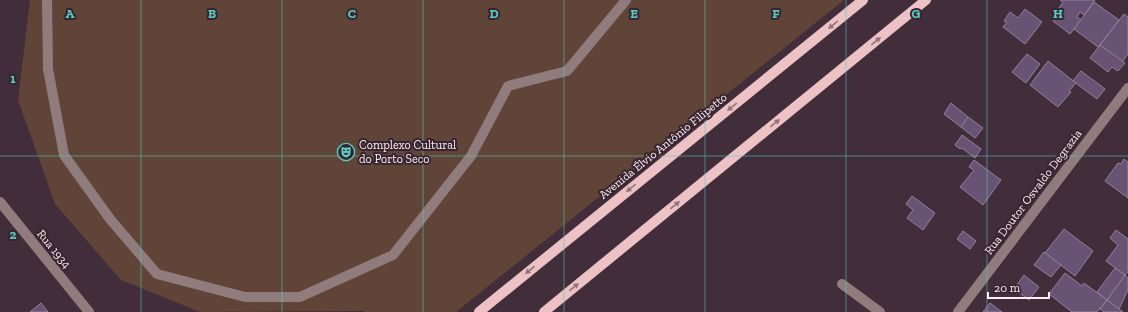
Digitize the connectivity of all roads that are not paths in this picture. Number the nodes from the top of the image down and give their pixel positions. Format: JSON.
{"nodes":[{"id":1,"x":47,"y":0,"type":"edge"},
{"id":2,"x":626,"y":0,"type":"edge"},
{"id":3,"x":863,"y":0,"type":"edge"},
{"id":4,"x":926,"y":0,"type":"edge"},
{"id":5,"x":1128,"y":88,"type":"edge"},
{"id":6,"x":0,"y":202,"type":"edge"},
{"id":7,"x":842,"y":284,"type":"dead end"},
{"id":8,"x":89,"y":312,"type":"edge"},
{"id":9,"x":479,"y":312,"type":"edge"},
{"id":10,"x":544,"y":312,"type":"edge"},
{"id":11,"x":880,"y":312,"type":"edge"},
{"id":12,"x":958,"y":312,"type":"edge"}],
"edges":[{"from":1,"to":2,"type":"street"},
{"from":3,"to":9,"type":"main road","name":"Avenida Élvio Antônio Filipetto","one_way":true},
{"from":10,"to":4,"type":"main road","one_way":true},
{"from":5,"to":12,"type":"street","name":"Rua Doutor Osvaldo Degrazia"},
{"from":6,"to":8,"type":"street","name":"Rua 1934"},
{"from":7,"to":11,"type":"street"}]}
